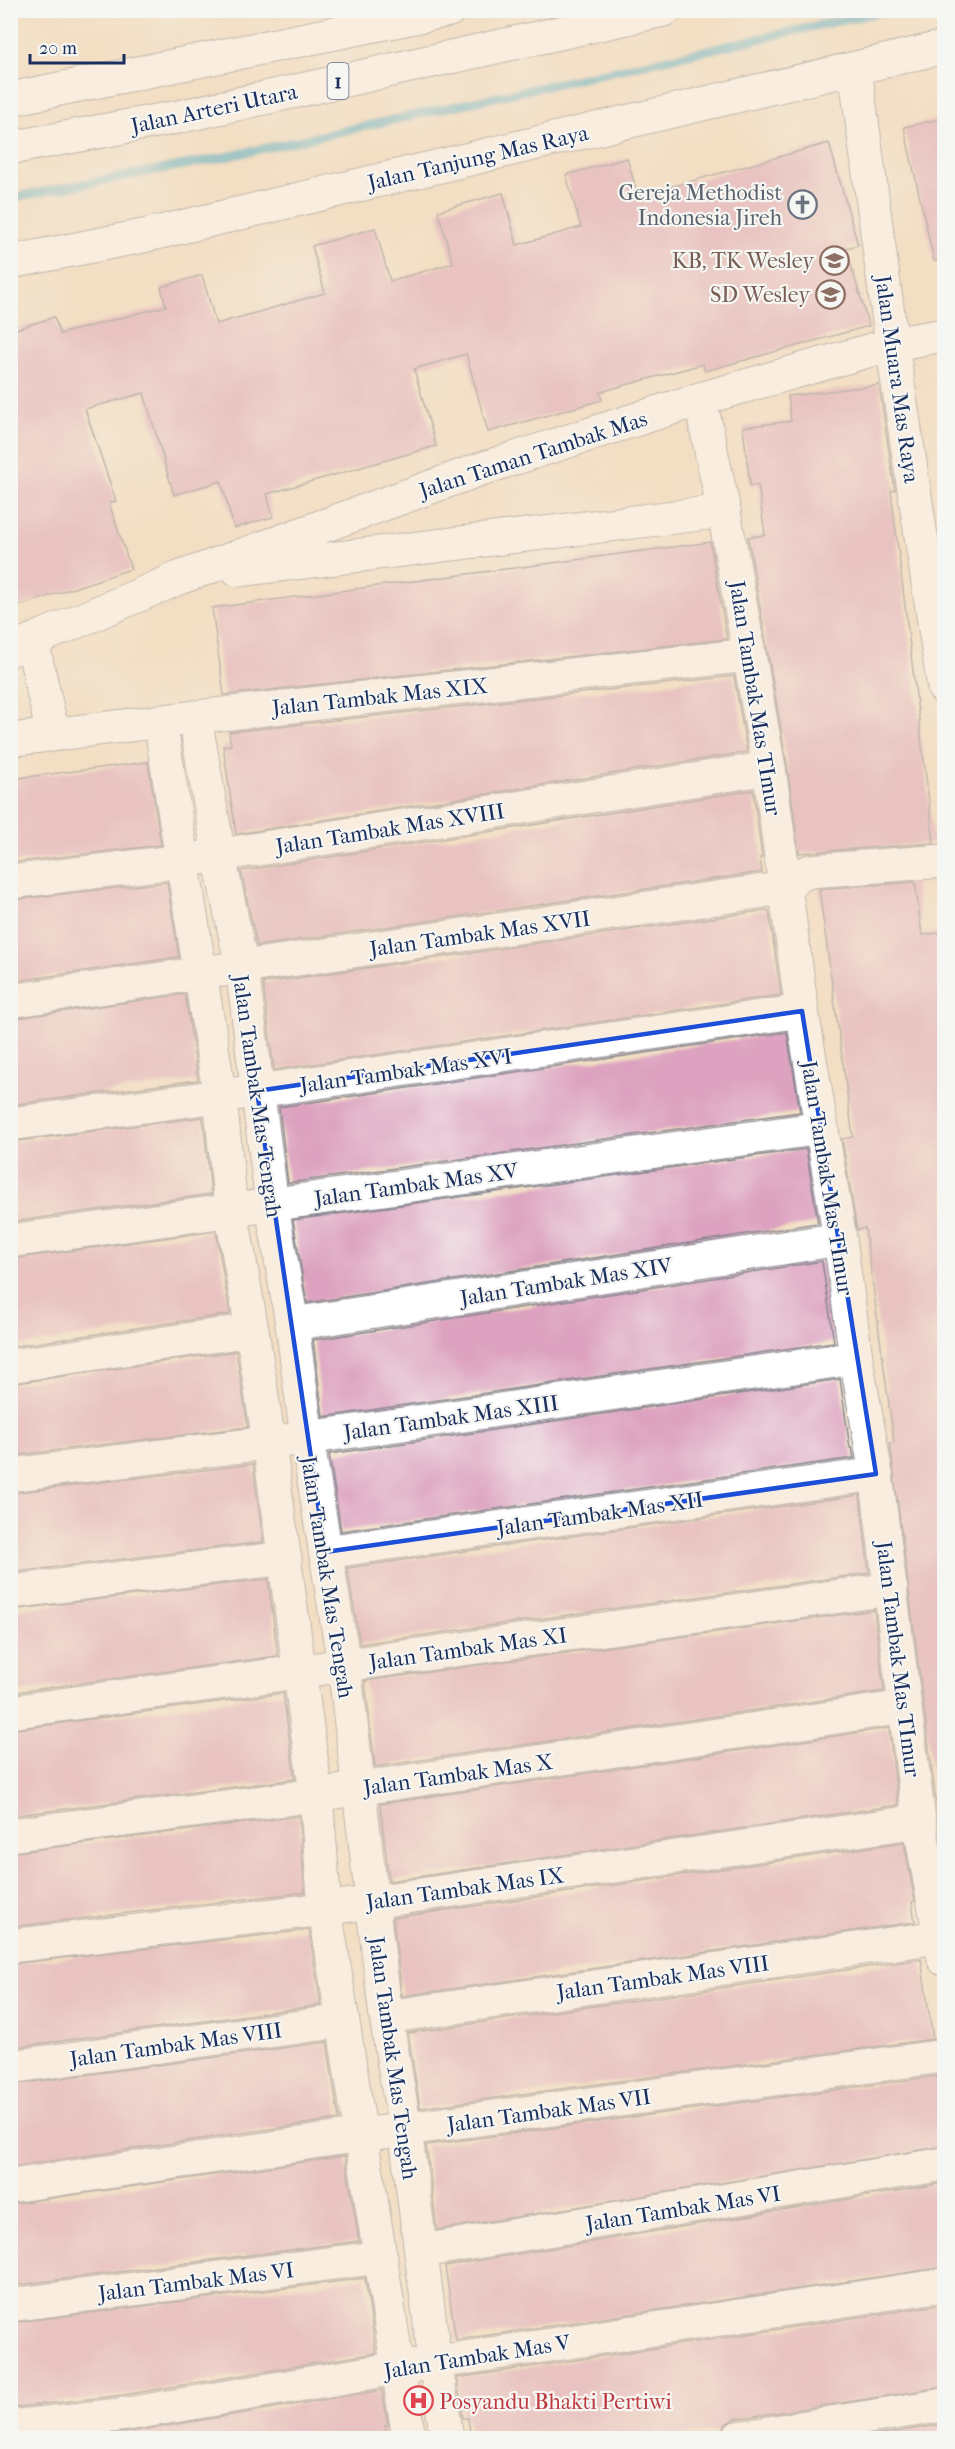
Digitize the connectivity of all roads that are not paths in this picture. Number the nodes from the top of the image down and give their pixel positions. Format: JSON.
{"nodes":[{"id":1,"x":449,"y":10,"type":"edge"},
{"id":2,"x":664,"y":10,"type":"edge"},
{"id":3,"x":308,"y":39,"type":"junction"},
{"id":4,"x":945,"y":47,"type":"edge"},
{"id":5,"x":855,"y":69,"type":"junction"},
{"id":6,"x":318,"y":86,"type":"junction"},
{"id":7,"x":10,"y":99,"type":"edge"},
{"id":8,"x":10,"y":148,"type":"edge"},
{"id":9,"x":10,"y":262,"type":"edge"},
{"id":10,"x":945,"y":335,"type":"edge"},
{"id":11,"x":892,"y":344,"type":"junction"},
{"id":12,"x":700,"y":399,"type":"junction"},
{"id":13,"x":724,"y":511,"type":"junction"},
{"id":14,"x":179,"y":578,"type":"junction"},
{"id":15,"x":21,"y":646,"type":"edge"},
{"id":16,"x":749,"y":655,"type":"junction"},
{"id":17,"x":945,"y":688,"type":"edge"},
{"id":18,"x":195,"y":717,"type":"junction"},
{"id":19,"x":159,"y":721,"type":"junction"},
{"id":20,"x":53,"y":735,"type":"junction"},
{"id":21,"x":10,"y":740,"type":"edge"},
{"id":22,"x":769,"y":768,"type":"junction"},
{"id":23,"x":219,"y":856,"type":"junction"},
{"id":24,"x":182,"y":861,"type":"junction"},
{"id":25,"x":945,"y":861,"type":"edge"},
{"id":26,"x":10,"y":882,"type":"edge"},
{"id":27,"x":785,"y":888,"type":"junction"},
{"id":28,"x":242,"y":968,"type":"junction"},
{"id":29,"x":201,"y":974,"type":"junction"},
{"id":30,"x":10,"y":1000,"type":"edge"},
{"id":31,"x":802,"y":1011,"type":"junction"},
{"id":32,"x":257,"y":1092,"type":"junction"},
{"id":33,"x":220,"y":1097,"type":"junction"},
{"id":34,"x":10,"y":1125,"type":"edge"},
{"id":35,"x":822,"y":1128,"type":"junction"},
{"id":36,"x":272,"y":1204,"type":"junction"},
{"id":37,"x":231,"y":1210,"type":"junction"},
{"id":38,"x":840,"y":1239,"type":"junction"},
{"id":39,"x":10,"y":1241,"type":"edge"},
{"id":40,"x":292,"y":1324,"type":"junction"},
{"id":41,"x":252,"y":1330,"type":"junction"},
{"id":42,"x":856,"y":1358,"type":"junction"},
{"id":43,"x":10,"y":1366,"type":"edge"},
{"id":44,"x":307,"y":1438,"type":"junction"},
{"id":45,"x":269,"y":1443,"type":"junction"},
{"id":46,"x":876,"y":1474,"type":"junction"},
{"id":47,"x":10,"y":1475,"type":"edge"},
{"id":48,"x":325,"y":1552,"type":"junction"},
{"id":49,"x":285,"y":1558,"type":"junction"},
{"id":50,"x":891,"y":1589,"type":"junction"},
{"id":51,"x":10,"y":1592,"type":"edge"},
{"id":52,"x":344,"y":1665,"type":"junction"},
{"id":53,"x":300,"y":1672,"type":"junction"},
{"id":54,"x":904,"y":1707,"type":"junction"},
{"id":55,"x":10,"y":1712,"type":"edge"},
{"id":56,"x":358,"y":1788,"type":"junction"},
{"id":57,"x":316,"y":1795,"type":"junction"},
{"id":58,"x":919,"y":1821,"type":"junction"},
{"id":59,"x":10,"y":1835,"type":"edge"},
{"id":60,"x":372,"y":1902,"type":"junction"},
{"id":61,"x":325,"y":1909,"type":"junction"},
{"id":62,"x":10,"y":1946,"type":"edge"},
{"id":63,"x":942,"y":1948,"type":"edge"},
{"id":64,"x":386,"y":2018,"type":"junction"},
{"id":65,"x":342,"y":2020,"type":"junction"},
{"id":66,"x":945,"y":2056,"type":"edge"},
{"id":67,"x":10,"y":2067,"type":"edge"},
{"id":68,"x":405,"y":2129,"type":"junction"},
{"id":69,"x":362,"y":2135,"type":"junction"},
{"id":70,"x":945,"y":2164,"type":"edge"},
{"id":71,"x":10,"y":2186,"type":"edge"},
{"id":72,"x":422,"y":2251,"type":"junction"},
{"id":73,"x":381,"y":2258,"type":"junction"},
{"id":74,"x":945,"y":2285,"type":"edge"},
{"id":75,"x":10,"y":2305,"type":"edge"},
{"id":76,"x":435,"y":2362,"type":"junction"},
{"id":77,"x":398,"y":2368,"type":"junction"},
{"id":78,"x":945,"y":2404,"type":"edge"},
{"id":79,"x":10,"y":2427,"type":"edge"},
{"id":80,"x":409,"y":2439,"type":"edge"},
{"id":81,"x":447,"y":2439,"type":"edge"},
{"id":82,"x":738,"y":2439,"type":"edge"}],
"edges":[{"from":1,"to":3,"type":"main road","number":"1"},
{"from":2,"to":6,"type":"main road","name":"Jalan Arteri Utara","number":"1"},
{"from":3,"to":6,"type":"main road"},
{"from":3,"to":7,"type":"main road","number":"1"},
{"from":4,"to":5,"type":"main road","name":"Jalan Tanjung Mas Raya"},
{"from":5,"to":9,"type":"main road","name":"Jalan Tanjung Mas Raya"},
{"from":5,"to":11,"type":"main road","name":"Jalan Muara Mas Raya"},
{"from":6,"to":8,"type":"main road","name":"Jalan Arteri Utara","number":"1"},
{"from":10,"to":11,"type":"main road","name":"Jalan Taman Tambak Mas"},
{"from":11,"to":12,"type":"main road","name":"Jalan Taman Tambak Mas"},
{"from":11,"to":17,"type":"main road","name":"Jalan Muara Mas Raya"},
{"from":12,"to":13,"type":"main road","name":"Jalan Tambak Mas TImur"},
{"from":12,"to":14,"type":"main road","name":"Jalan Taman Tambak Mas"},
{"from":13,"to":14,"type":"main road","name":"Jalan Taman Tambak Mas"},
{"from":13,"to":16,"type":"main road","name":"Jalan Tambak Mas TImur"},
{"from":14,"to":15,"type":"main road","name":"Jalan Taman Tambak Mas"},
{"from":15,"to":20,"type":"main road"},
{"from":16,"to":18,"type":"main road","name":"Jalan Tambak Mas XIX"},
{"from":16,"to":22,"type":"main road","name":"Jalan Tambak Mas TImur"},
{"from":18,"to":19,"type":"main road","name":"Jalan Tambak Mas XIX"},
{"from":18,"to":23,"type":"main road","name":"Jalan Tambak Mas Tengah"},
{"from":19,"to":20,"type":"main road","name":"Jalan Tambak Mas XIX"},
{"from":19,"to":24,"type":"main road","name":"Jalan Tambak Mas Tengah"},
{"from":20,"to":21,"type":"main road","name":"Jalan Tambak Mas XIX"},
{"from":22,"to":23,"type":"main road","name":"Jalan Tambak Mas XVIII"},
{"from":22,"to":27,"type":"main road","name":"Jalan Tambak Mas TImur"},
{"from":23,"to":24,"type":"main road","name":"Jalan Tambak Mas XVIII"},
{"from":23,"to":28,"type":"main road","name":"Jalan Tambak Mas Tengah"},
{"from":24,"to":26,"type":"main road","name":"Jalan Tambak Mas XVIII"},
{"from":24,"to":29,"type":"main road","name":"Jalan Tambak Mas Tengah"},
{"from":25,"to":27,"type":"main road","name":"Jalan Tambak Mas XVII"},
{"from":27,"to":28,"type":"main road","name":"Jalan Tambak Mas XVII"},
{"from":27,"to":31,"type":"main road","name":"Jalan Tambak Mas TImur"},
{"from":28,"to":29,"type":"main road","name":"Jalan Tambak Mas XVII"},
{"from":28,"to":32,"type":"main road","name":"Jalan Tambak Mas Tengah"},
{"from":29,"to":30,"type":"main road","name":"Jalan Tambak Mas XVII"},
{"from":29,"to":33,"type":"main road","name":"Jalan Tambak Mas Tengah"},
{"from":31,"to":32,"type":"main road","name":"Jalan Tambak Mas XVI"},
{"from":31,"to":35,"type":"main road","name":"Jalan Tambak Mas TImur"},
{"from":32,"to":33,"type":"main road","name":"Jalan Tambak Mas XVI"},
{"from":32,"to":36,"type":"main road","name":"Jalan Tambak Mas Tengah"},
{"from":33,"to":34,"type":"main road","name":"Jalan Tambak Mas XVI"},
{"from":33,"to":37,"type":"main road","name":"Jalan Tambak Mas Tengah"},
{"from":35,"to":36,"type":"main road","name":"Jalan Tambak Mas XV"},
{"from":35,"to":38,"type":"main road","name":"Jalan Tambak Mas TImur"},
{"from":36,"to":37,"type":"main road","name":"Jalan Tambak Mas XV"},
{"from":36,"to":40,"type":"main road","name":"Jalan Tambak Mas Tengah"},
{"from":37,"to":39,"type":"main road","name":"Jalan Tambak Mas XV"},
{"from":37,"to":41,"type":"main road","name":"Jalan Tambak Mas Tengah"},
{"from":38,"to":40,"type":"main road","name":"Jalan Tambak Mas XIV"},
{"from":38,"to":42,"type":"main road","name":"Jalan Tambak Mas TImur"},
{"from":40,"to":44,"type":"main road","name":"Jalan Tambak Mas Tengah"},
{"from":41,"to":43,"type":"main road"},
{"from":41,"to":45,"type":"main road","name":"Jalan Tambak Mas Tengah"},
{"from":42,"to":44,"type":"main road","name":"Jalan Tambak Mas XIII"},
{"from":42,"to":46,"type":"main road","name":"Jalan Tambak Mas TImur"},
{"from":44,"to":45,"type":"main road","name":"Jalan Tambak Mas XIII"},
{"from":44,"to":48,"type":"main road","name":"Jalan Tambak Mas Tengah"},
{"from":45,"to":47,"type":"main road","name":"Jalan Tambak Mas XIII"},
{"from":45,"to":49,"type":"main road","name":"Jalan Tambak Mas Tengah"},
{"from":46,"to":48,"type":"main road","name":"Jalan Tambak Mas XII"},
{"from":46,"to":50,"type":"main road","name":"Jalan Tambak Mas TImur"},
{"from":48,"to":52,"type":"main road","name":"Jalan Tambak Mas Tengah"},
{"from":49,"to":51,"type":"main road"},
{"from":49,"to":53,"type":"main road","name":"Jalan Tambak Mas Tengah"},
{"from":50,"to":52,"type":"main road","name":"Jalan Tambak Mas XI"},
{"from":50,"to":54,"type":"main road","name":"Jalan Tambak Mas TImur"},
{"from":52,"to":53,"type":"main road","name":"Jalan Tambak Mas XI"},
{"from":52,"to":56,"type":"main road","name":"Jalan Tambak Mas Tengah"},
{"from":53,"to":55,"type":"main road","name":"Jalan Tambak Mas XI"},
{"from":53,"to":57,"type":"main road","name":"Jalan Tambak Mas Tengah"},
{"from":54,"to":56,"type":"main road","name":"Jalan Tambak Mas X"},
{"from":54,"to":58,"type":"main road","name":"Jalan Tambak Mas TImur"},
{"from":56,"to":57,"type":"main road","name":"Jalan Tambak Mas X"},
{"from":56,"to":60,"type":"main road","name":"Jalan Tambak Mas Tengah"},
{"from":57,"to":59,"type":"main road","name":"Jalan Tambak Mas X"},
{"from":57,"to":61,"type":"main road","name":"Jalan Tambak Mas Tengah"},
{"from":58,"to":60,"type":"main road","name":"Jalan Tambak Mas IX"},
{"from":58,"to":63,"type":"main road","name":"Jalan Tambak Mas TImur"},
{"from":60,"to":61,"type":"main road","name":"Jalan Tambak Mas IX"},
{"from":60,"to":64,"type":"main road","name":"Jalan Tambak Mas Tengah"},
{"from":61,"to":62,"type":"main road","name":"Jalan Tambak Mas IX"},
{"from":61,"to":65,"type":"main road","name":"Jalan Tambak Mas Tengah"},
{"from":63,"to":64,"type":"main road","name":"Jalan Tambak Mas VIII"},
{"from":64,"to":68,"type":"main road","name":"Jalan Tambak Mas Tengah"},
{"from":65,"to":67,"type":"main road","name":"Jalan Tambak Mas VIII"},
{"from":65,"to":69,"type":"main road","name":"Jalan Tambak Mas Tengah"},
{"from":66,"to":68,"type":"main road","name":"Jalan Tambak Mas VII"},
{"from":68,"to":69,"type":"main road","name":"Jalan Tambak Mas VII"},
{"from":68,"to":72,"type":"main road","name":"Jalan Tambak Mas Tengah"},
{"from":69,"to":71,"type":"main road","name":"Jalan Tambak Mas VII"},
{"from":69,"to":73,"type":"main road","name":"Jalan Tambak Mas Tengah"},
{"from":70,"to":72,"type":"main road","name":"Jalan Tambak Mas VI"},
{"from":72,"to":76,"type":"main road","name":"Jalan Tambak Mas Tengah"},
{"from":73,"to":75,"type":"main road","name":"Jalan Tambak Mas VI"},
{"from":73,"to":77,"type":"main road","name":"Jalan Tambak Mas Tengah"},
{"from":74,"to":76,"type":"main road","name":"Jalan Tambak Mas V"},
{"from":76,"to":77,"type":"main road","name":"Jalan Tambak Mas V"},
{"from":76,"to":81,"type":"main road","name":"Jalan Tambak Mas Tengah"},
{"from":77,"to":79,"type":"main road","name":"Jalan Tambak Mas V"},
{"from":77,"to":80,"type":"main road","name":"Jalan Tambak Mas Tengah"},
{"from":78,"to":82,"type":"main road"}]}
